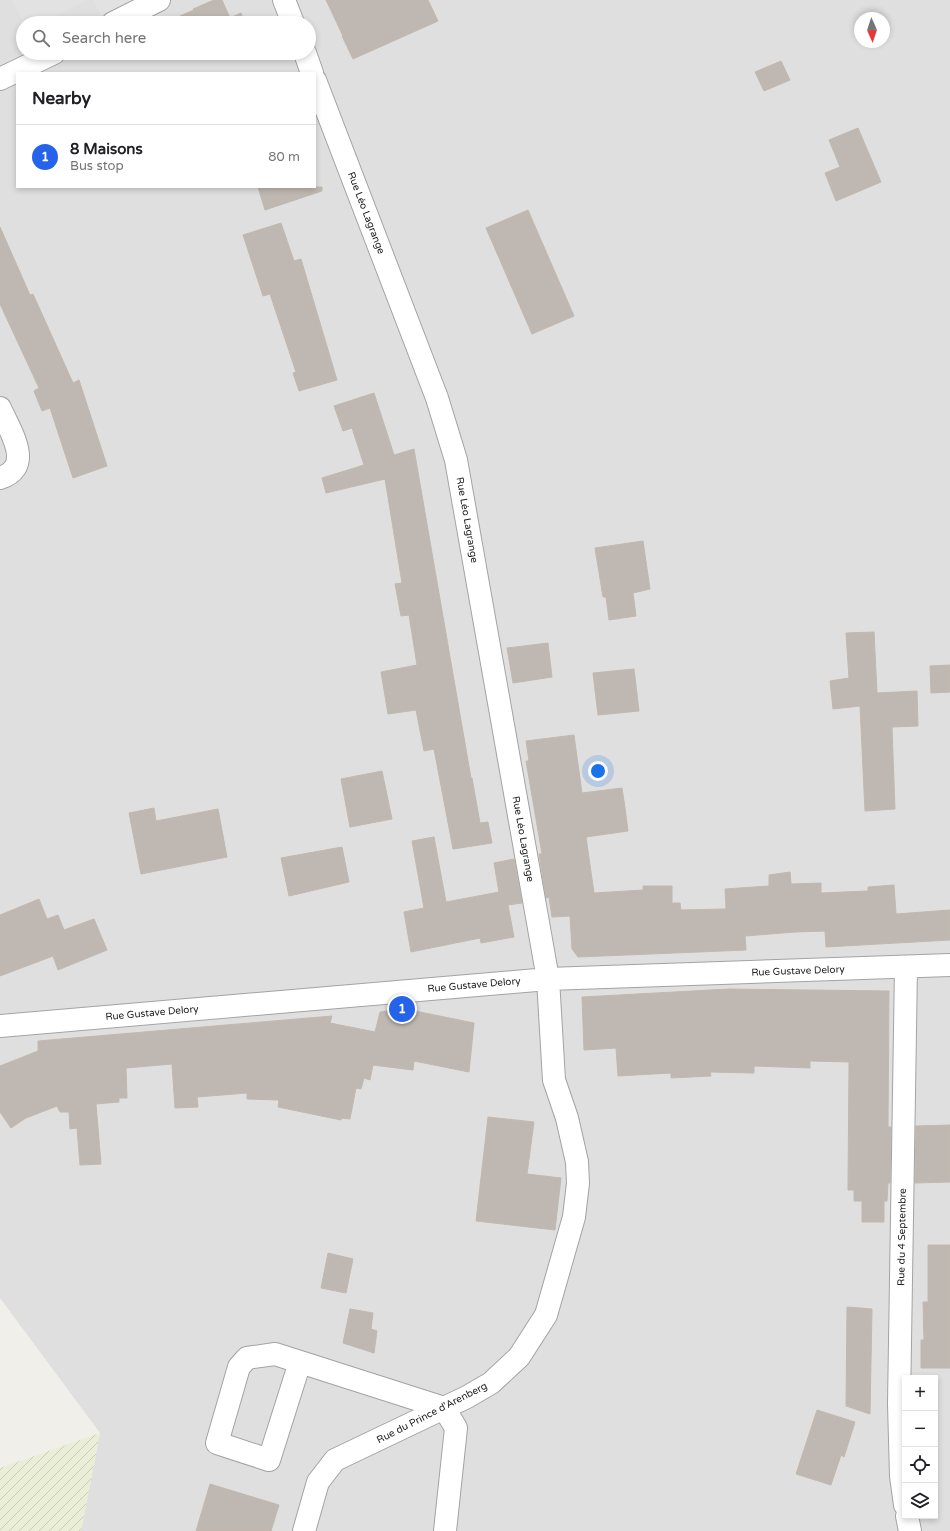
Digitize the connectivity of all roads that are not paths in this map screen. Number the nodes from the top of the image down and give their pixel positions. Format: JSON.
{"nodes":[{"id":1,"x":159,"y":0,"type":"edge"},
{"id":2,"x":284,"y":0,"type":"edge"},
{"id":3,"x":127,"y":16,"type":"edge"},
{"id":4,"x":290,"y":16,"type":"edge"},
{"id":5,"x":40,"y":60,"type":"edge"},
{"id":6,"x":307,"y":60,"type":"edge"},
{"id":7,"x":16,"y":72,"type":"edge"},
{"id":8,"x":16,"y":72,"type":"edge"},
{"id":9,"x":312,"y":72,"type":"edge"},
{"id":10,"x":0,"y":80,"type":"edge"},
{"id":11,"x":316,"y":83,"type":"edge"},
{"id":12,"x":0,"y":408,"type":"edge"},
{"id":13,"x":0,"y":478,"type":"edge"},
{"id":14,"x":950,"y":965,"type":"edge"},
{"id":15,"x":906,"y":968,"type":"junction"},
{"id":16,"x":548,"y":979,"type":"junction"},
{"id":17,"x":0,"y":1026,"type":"edge"},
{"id":18,"x":300,"y":1362,"type":"junction"},
{"id":19,"x":444,"y":1408,"type":"junction"},
{"id":20,"x":902,"y":1483,"type":"edge"},
{"id":21,"x":908,"y":1519,"type":"edge"},
{"id":22,"x":304,"y":1531,"type":"edge"},
{"id":23,"x":445,"y":1531,"type":"edge"},
{"id":24,"x":910,"y":1531,"type":"edge"}],
"edges":[{"from":1,"to":3,"type":"street"},
{"from":2,"to":4,"type":"street"},
{"from":5,"to":7,"type":"street"},
{"from":6,"to":9,"type":"street"},
{"from":8,"to":10,"type":"street"},
{"from":11,"to":16,"type":"street","name":"Rue Léo Lagrange"},
{"from":12,"to":13,"type":"street"},
{"from":14,"to":15,"type":"street","name":"Rue Gustave Delory"},
{"from":15,"to":16,"type":"street","name":"Rue Gustave Delory"},
{"from":15,"to":20,"type":"street","name":"Rue du 4 Septembre"},
{"from":16,"to":17,"type":"street","name":"Rue Gustave Delory"},
{"from":16,"to":19,"type":"street","name":"Rue du Prince d'Arenberg"},
{"from":18,"to":18,"type":"street"},
{"from":18,"to":19,"type":"street"},
{"from":19,"to":22,"type":"street","name":"Rue du Prince d'Arenberg"},
{"from":19,"to":23,"type":"street"},
{"from":21,"to":24,"type":"street"}]}
